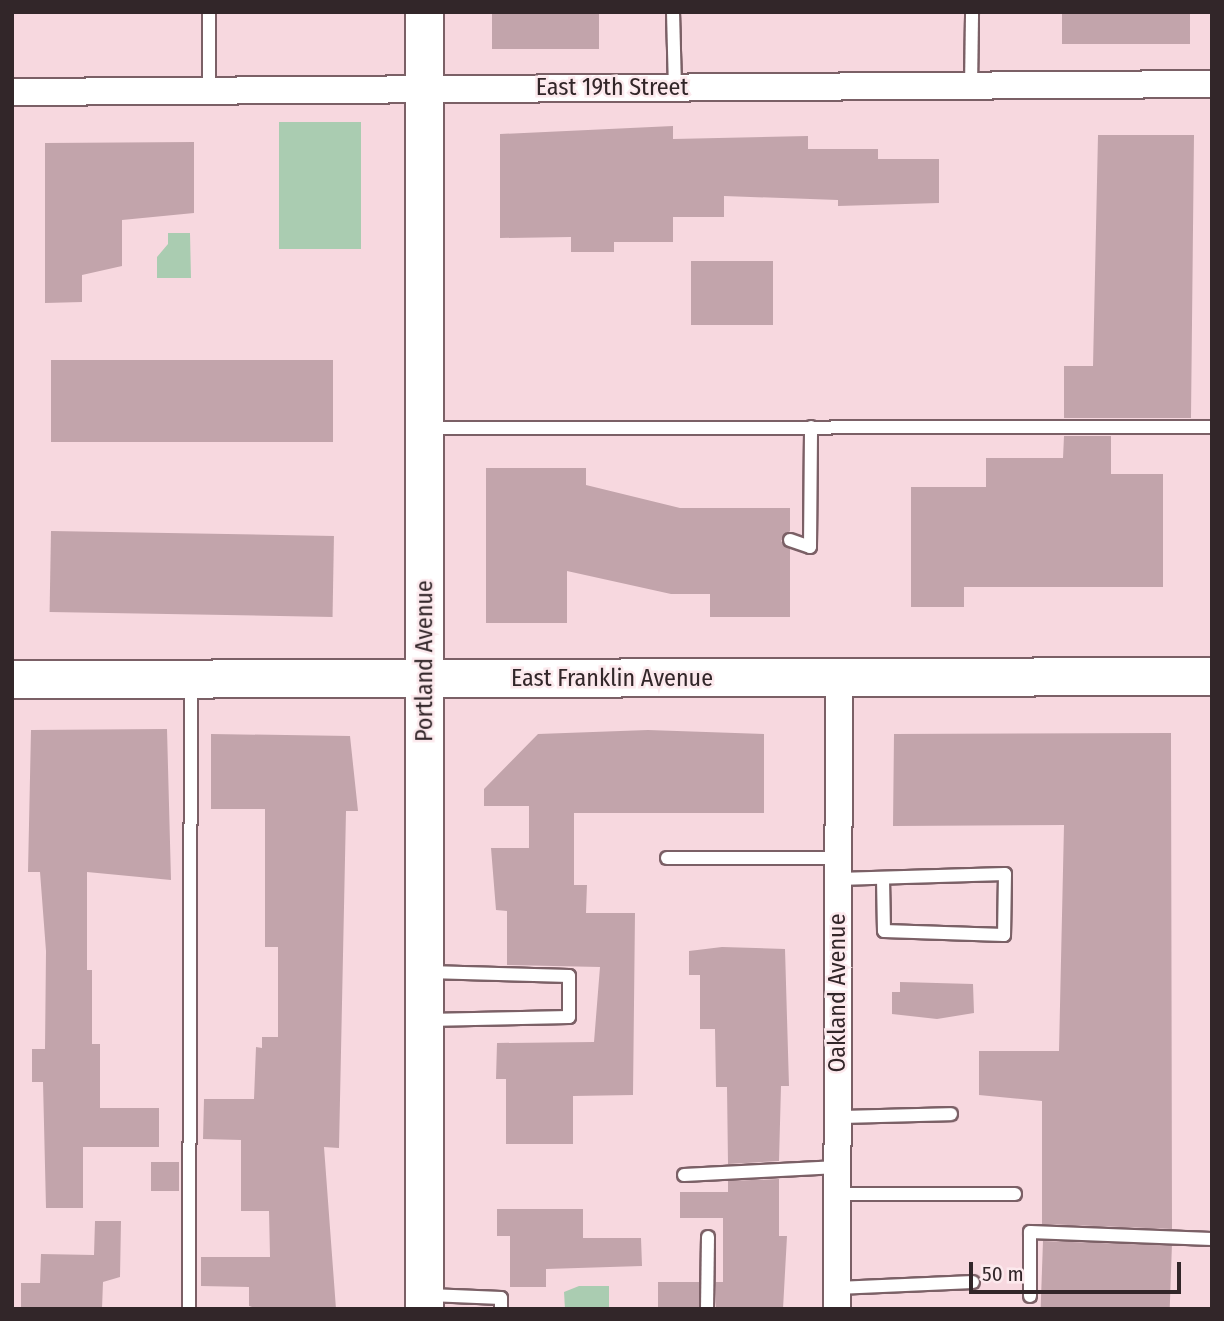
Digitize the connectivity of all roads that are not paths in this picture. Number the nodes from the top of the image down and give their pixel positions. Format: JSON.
{"nodes":[{"id":1,"x":209,"y":12,"type":"edge"},
{"id":2,"x":424,"y":12,"type":"edge"},
{"id":3,"x":673,"y":12,"type":"edge"},
{"id":4,"x":972,"y":12,"type":"edge"},
{"id":5,"x":1212,"y":84,"type":"edge"},
{"id":6,"x":424,"y":87,"type":"junction"},
{"id":7,"x":675,"y":88,"type":"junction"},
{"id":8,"x":971,"y":88,"type":"junction"},
{"id":9,"x":209,"y":90,"type":"junction"},
{"id":10,"x":12,"y":92,"type":"edge"},
{"id":11,"x":1212,"y":426,"type":"edge"},
{"id":12,"x":424,"y":428,"type":"junction"},
{"id":13,"x":811,"y":428,"type":"junction"},
{"id":14,"x":790,"y":540,"type":"dead end"},
{"id":15,"x":1212,"y":676,"type":"edge"},
{"id":16,"x":839,"y":678,"type":"junction"},
{"id":17,"x":12,"y":679,"type":"edge"},
{"id":18,"x":191,"y":680,"type":"junction"},
{"id":19,"x":425,"y":680,"type":"junction"},
{"id":20,"x":667,"y":858,"type":"dead end"},
{"id":21,"x":838,"y":868,"type":"junction"},
{"id":22,"x":883,"y":881,"type":"junction"},
{"id":23,"x":427,"y":972,"type":"junction"},
{"id":24,"x":427,"y":1020,"type":"junction"},
{"id":25,"x":951,"y":1114,"type":"dead end"},
{"id":26,"x":838,"y":1117,"type":"junction"},
{"id":27,"x":838,"y":1167,"type":"junction"},
{"id":28,"x":684,"y":1175,"type":"dead end"},
{"id":29,"x":838,"y":1194,"type":"junction"},
{"id":30,"x":1015,"y":1194,"type":"dead end"},
{"id":31,"x":708,"y":1237,"type":"dead end"},
{"id":32,"x":1212,"y":1239,"type":"edge"},
{"id":33,"x":974,"y":1282,"type":"dead end"},
{"id":34,"x":1030,"y":1296,"type":"dead end"},
{"id":35,"x":837,"y":1298,"type":"edge"},
{"id":36,"x":424,"y":1302,"type":"edge"},
{"id":37,"x":189,"y":1309,"type":"edge"},
{"id":38,"x":502,"y":1309,"type":"edge"},
{"id":39,"x":707,"y":1309,"type":"edge"}],
"edges":[{"from":1,"to":9,"type":"lane"},
{"from":2,"to":6,"type":"street","name":"Portland Avenue"},
{"from":3,"to":7,"type":"lane"},
{"from":4,"to":8,"type":"lane"},
{"from":5,"to":8,"type":"street","name":"East 19th Street"},
{"from":6,"to":7,"type":"street","name":"East 19th Street"},
{"from":6,"to":9,"type":"street","name":"East 19th Street"},
{"from":6,"to":12,"type":"street","name":"Portland Avenue"},
{"from":7,"to":8,"type":"street","name":"East 19th Street"},
{"from":9,"to":10,"type":"street","name":"East 19th Street"},
{"from":11,"to":13,"type":"lane"},
{"from":12,"to":13,"type":"lane"},
{"from":12,"to":19,"type":"street","name":"Portland Avenue"},
{"from":13,"to":14,"type":"lane"},
{"from":15,"to":16,"type":"street","name":"East Franklin Avenue"},
{"from":16,"to":19,"type":"street","name":"East Franklin Avenue"},
{"from":16,"to":21,"type":"street","name":"Oakland Avenue"},
{"from":17,"to":18,"type":"street","name":"East Franklin Avenue"},
{"from":18,"to":19,"type":"street","name":"East Franklin Avenue"},
{"from":18,"to":37,"type":"lane"},
{"from":19,"to":23,"type":"street","name":"Portland Avenue"},
{"from":20,"to":21,"type":"lane"},
{"from":21,"to":22,"type":"lane"},
{"from":21,"to":26,"type":"street","name":"Oakland Avenue"},
{"from":22,"to":22,"type":"lane"},
{"from":23,"to":24,"type":"street","name":"Portland Avenue"},
{"from":23,"to":24,"type":"lane"},
{"from":24,"to":36,"type":"street","name":"Portland Avenue"},
{"from":25,"to":26,"type":"lane"},
{"from":26,"to":27,"type":"street","name":"Oakland Avenue"},
{"from":27,"to":28,"type":"lane"},
{"from":27,"to":29,"type":"street","name":"Oakland Avenue"},
{"from":29,"to":30,"type":"lane"},
{"from":29,"to":35,"type":"street","name":"Oakland Avenue"},
{"from":31,"to":39,"type":"lane"},
{"from":32,"to":34,"type":"lane"},
{"from":33,"to":35,"type":"lane"},
{"from":36,"to":38,"type":"lane"}]}
